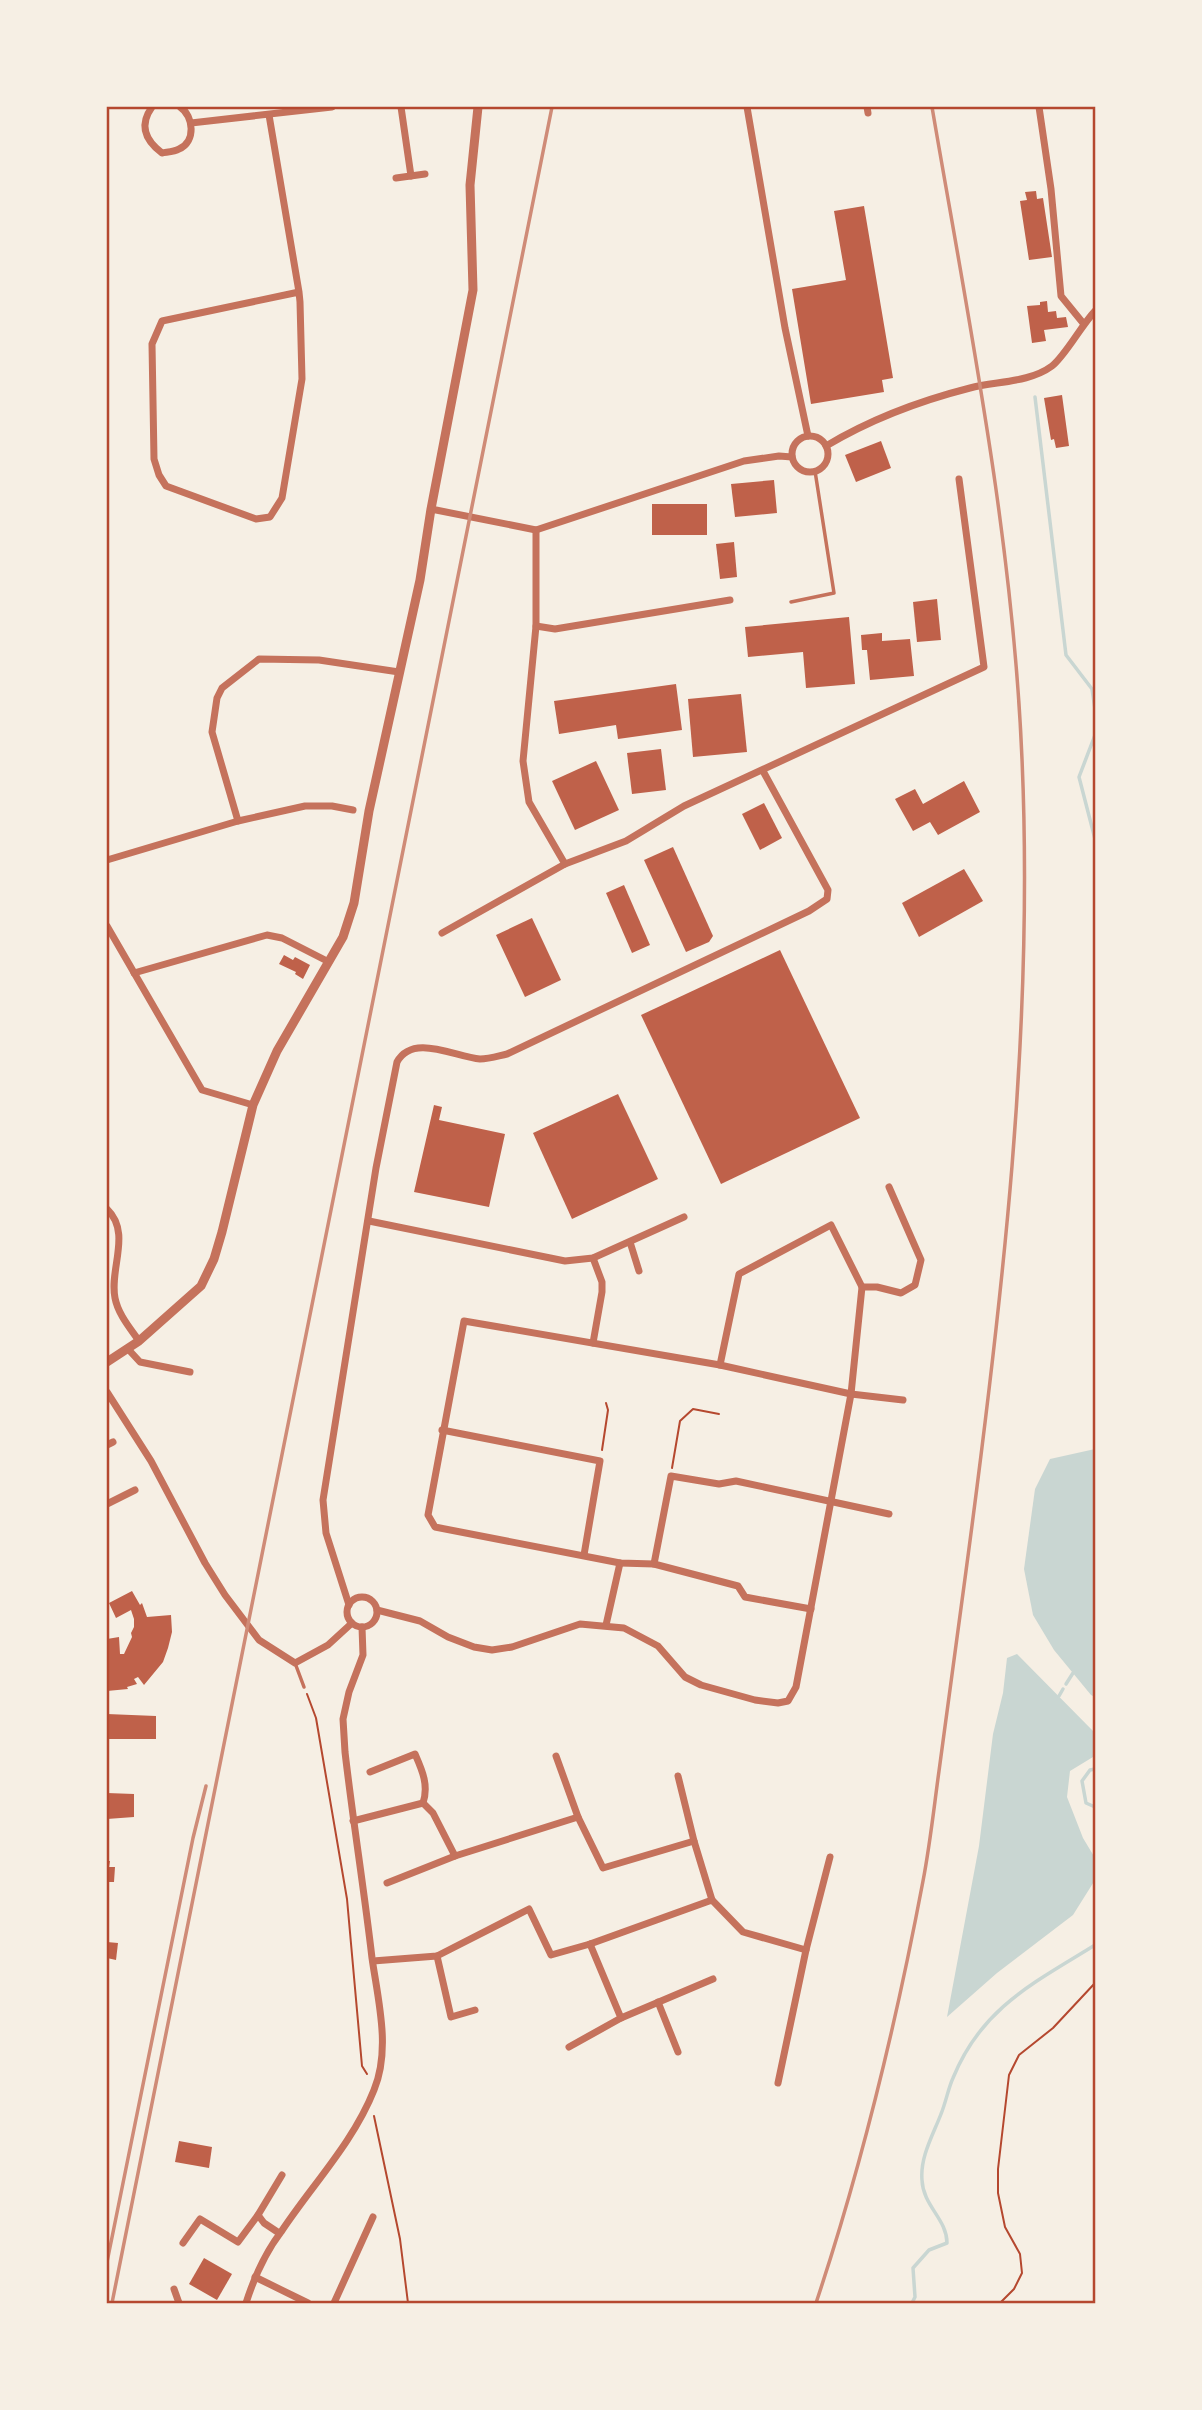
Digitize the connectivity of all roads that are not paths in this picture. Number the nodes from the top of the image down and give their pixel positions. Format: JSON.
{"nodes":[{"id":1,"x":152,"y":107,"type":"edge"},
{"id":2,"x":180,"y":107,"type":"edge"},
{"id":3,"x":332,"y":107,"type":"edge"},
{"id":4,"x":401,"y":107,"type":"edge"},
{"id":5,"x":478,"y":107,"type":"edge"},
{"id":6,"x":747,"y":107,"type":"edge"},
{"id":7,"x":1039,"y":107,"type":"edge"},
{"id":8,"x":269,"y":115,"type":"junction"},
{"id":9,"x":191,"y":123,"type":"junction"},
{"id":10,"x":425,"y":174,"type":"dead end"},
{"id":11,"x":411,"y":176,"type":"junction"},
{"id":12,"x":396,"y":178,"type":"dead end"},
{"id":13,"x":299,"y":292,"type":"junction"},
{"id":14,"x":1095,"y":312,"type":"edge"},
{"id":15,"x":1083,"y":323,"type":"junction"},
{"id":16,"x":808,"y":436,"type":"junction"},
{"id":17,"x":826,"y":446,"type":"junction"},
{"id":18,"x":792,"y":457,"type":"junction"},
{"id":19,"x":815,"y":471,"type":"junction"},
{"id":20,"x":959,"y":479,"type":"dead end"},
{"id":21,"x":431,"y":509,"type":"junction"},
{"id":22,"x":536,"y":530,"type":"junction"},
{"id":23,"x":730,"y":600,"type":"dead end"},
{"id":24,"x":791,"y":602,"type":"dead end"},
{"id":25,"x":536,"y":626,"type":"junction"},
{"id":26,"x":399,"y":672,"type":"junction"},
{"id":27,"x":763,"y":771,"type":"junction"},
{"id":28,"x":353,"y":810,"type":"dead end"},
{"id":29,"x":239,"y":821,"type":"junction"},
{"id":30,"x":107,"y":860,"type":"edge"},
{"id":31,"x":565,"y":864,"type":"junction"},
{"id":32,"x":107,"y":926,"type":"edge"},
{"id":33,"x":442,"y":933,"type":"dead end"},
{"id":34,"x":330,"y":962,"type":"junction"},
{"id":35,"x":134,"y":973,"type":"junction"},
{"id":36,"x":253,"y":1105,"type":"junction"},
{"id":37,"x":890,"y":1187,"type":"dead end"},
{"id":38,"x":107,"y":1209,"type":"edge"},
{"id":39,"x":684,"y":1217,"type":"dead end"},
{"id":40,"x":369,"y":1221,"type":"junction"},
{"id":41,"x":630,"y":1242,"type":"junction"},
{"id":42,"x":593,"y":1258,"type":"junction"},
{"id":43,"x":639,"y":1271,"type":"dead end"},
{"id":44,"x":862,"y":1287,"type":"junction"},
{"id":45,"x":139,"y":1341,"type":"junction"},
{"id":46,"x":593,"y":1343,"type":"junction"},
{"id":47,"x":128,"y":1349,"type":"junction"},
{"id":48,"x":107,"y":1362,"type":"edge"},
{"id":49,"x":720,"y":1365,"type":"junction"},
{"id":50,"x":190,"y":1372,"type":"dead end"},
{"id":51,"x":107,"y":1392,"type":"edge"},
{"id":52,"x":851,"y":1394,"type":"junction"},
{"id":53,"x":903,"y":1399,"type":"dead end"},
{"id":54,"x":442,"y":1430,"type":"junction"},
{"id":55,"x":135,"y":1490,"type":"dead end"},
{"id":56,"x":831,"y":1502,"type":"junction"},
{"id":57,"x":107,"y":1504,"type":"edge"},
{"id":58,"x":889,"y":1514,"type":"dead end"},
{"id":59,"x":584,"y":1555,"type":"junction"},
{"id":60,"x":620,"y":1563,"type":"junction"},
{"id":61,"x":654,"y":1564,"type":"junction"},
{"id":62,"x":349,"y":1605,"type":"junction"},
{"id":63,"x":811,"y":1609,"type":"junction"},
{"id":64,"x":377,"y":1610,"type":"junction"},
{"id":65,"x":352,"y":1623,"type":"junction"},
{"id":66,"x":606,"y":1625,"type":"junction"},
{"id":67,"x":362,"y":1627,"type":"junction"},
{"id":68,"x":295,"y":1663,"type":"junction"},
{"id":69,"x":304,"y":1687,"type":"road end"},
{"id":70,"x":556,"y":1756,"type":"dead end"},
{"id":71,"x":370,"y":1772,"type":"dead end"},
{"id":72,"x":678,"y":1776,"type":"dead end"},
{"id":73,"x":424,"y":1803,"type":"junction"},
{"id":74,"x":578,"y":1817,"type":"junction"},
{"id":75,"x":353,"y":1821,"type":"junction"},
{"id":76,"x":694,"y":1841,"type":"junction"},
{"id":77,"x":455,"y":1856,"type":"junction"},
{"id":78,"x":830,"y":1857,"type":"dead end"},
{"id":79,"x":387,"y":1883,"type":"dead end"},
{"id":80,"x":712,"y":1900,"type":"junction"},
{"id":81,"x":590,"y":1944,"type":"junction"},
{"id":82,"x":806,"y":1950,"type":"junction"},
{"id":83,"x":437,"y":1956,"type":"junction"},
{"id":84,"x":373,"y":1961,"type":"junction"},
{"id":85,"x":713,"y":1979,"type":"dead end"},
{"id":86,"x":658,"y":2002,"type":"junction"},
{"id":87,"x":475,"y":2010,"type":"dead end"},
{"id":88,"x":621,"y":2018,"type":"junction"},
{"id":89,"x":569,"y":2047,"type":"dead end"},
{"id":90,"x":678,"y":2052,"type":"dead end"},
{"id":91,"x":778,"y":2083,"type":"dead end"},
{"id":92,"x":282,"y":2175,"type":"dead end"},
{"id":93,"x":258,"y":2215,"type":"junction"},
{"id":94,"x":373,"y":2217,"type":"dead end"},
{"id":95,"x":279,"y":2233,"type":"junction"},
{"id":96,"x":183,"y":2243,"type":"dead end"},
{"id":97,"x":255,"y":2277,"type":"junction"},
{"id":98,"x":174,"y":2288,"type":"dead end"},
{"id":99,"x":179,"y":2303,"type":"edge"},
{"id":100,"x":246,"y":2303,"type":"edge"},
{"id":101,"x":308,"y":2303,"type":"edge"},
{"id":102,"x":334,"y":2303,"type":"edge"}],
"edges":[{"from":1,"to":9,"type":"street"},
{"from":2,"to":9,"type":"street"},
{"from":3,"to":8,"type":"street"},
{"from":4,"to":11,"type":"street"},
{"from":5,"to":21,"type":"street"},
{"from":6,"to":16,"type":"street"},
{"from":7,"to":15,"type":"street"},
{"from":8,"to":9,"type":"street"},
{"from":8,"to":13,"type":"street"},
{"from":10,"to":11,"type":"street"},
{"from":11,"to":12,"type":"street"},
{"from":13,"to":13,"type":"street"},
{"from":14,"to":15,"type":"street"},
{"from":15,"to":17,"type":"street"},
{"from":16,"to":17,"type":"street"},
{"from":16,"to":18,"type":"street"},
{"from":17,"to":19,"type":"street"},
{"from":18,"to":19,"type":"street"},
{"from":18,"to":22,"type":"street"},
{"from":19,"to":24,"type":"lane"},
{"from":20,"to":27,"type":"street"},
{"from":21,"to":22,"type":"street"},
{"from":21,"to":26,"type":"street"},
{"from":22,"to":25,"type":"street"},
{"from":23,"to":25,"type":"street"},
{"from":25,"to":31,"type":"street"},
{"from":26,"to":29,"type":"street"},
{"from":26,"to":34,"type":"street"},
{"from":27,"to":31,"type":"street"},
{"from":27,"to":40,"type":"street"},
{"from":28,"to":29,"type":"street"},
{"from":29,"to":30,"type":"street"},
{"from":31,"to":33,"type":"street"},
{"from":32,"to":35,"type":"street"},
{"from":34,"to":35,"type":"street"},
{"from":34,"to":36,"type":"street"},
{"from":35,"to":36,"type":"street"},
{"from":36,"to":45,"type":"street"},
{"from":37,"to":44,"type":"street"},
{"from":38,"to":45,"type":"street"},
{"from":39,"to":41,"type":"street"},
{"from":40,"to":42,"type":"street"},
{"from":40,"to":62,"type":"street"},
{"from":41,"to":42,"type":"street"},
{"from":41,"to":43,"type":"street"},
{"from":42,"to":46,"type":"street"},
{"from":44,"to":49,"type":"street"},
{"from":44,"to":52,"type":"street"},
{"from":45,"to":47,"type":"street"},
{"from":46,"to":49,"type":"street"},
{"from":46,"to":54,"type":"street"},
{"from":47,"to":48,"type":"street"},
{"from":47,"to":50,"type":"street"},
{"from":49,"to":52,"type":"street"},
{"from":51,"to":68,"type":"street"},
{"from":52,"to":53,"type":"street"},
{"from":52,"to":56,"type":"street"},
{"from":54,"to":59,"type":"street"},
{"from":54,"to":59,"type":"street"},
{"from":55,"to":57,"type":"street"},
{"from":56,"to":58,"type":"street"},
{"from":56,"to":61,"type":"street"},
{"from":56,"to":63,"type":"street"},
{"from":59,"to":60,"type":"street"},
{"from":60,"to":61,"type":"street"},
{"from":60,"to":66,"type":"street"},
{"from":61,"to":63,"type":"street"},
{"from":62,"to":64,"type":"street"},
{"from":62,"to":65,"type":"street"},
{"from":63,"to":66,"type":"street"},
{"from":64,"to":66,"type":"street"},
{"from":64,"to":67,"type":"street"},
{"from":65,"to":67,"type":"street"},
{"from":65,"to":68,"type":"street"},
{"from":67,"to":75,"type":"street"},
{"from":68,"to":69,"type":"lane"},
{"from":70,"to":74,"type":"street"},
{"from":71,"to":73,"type":"street"},
{"from":72,"to":76,"type":"street"},
{"from":73,"to":75,"type":"street"},
{"from":73,"to":77,"type":"street"},
{"from":74,"to":76,"type":"street"},
{"from":74,"to":77,"type":"street"},
{"from":75,"to":84,"type":"street"},
{"from":76,"to":80,"type":"street"},
{"from":77,"to":79,"type":"street"},
{"from":78,"to":82,"type":"street"},
{"from":80,"to":81,"type":"street"},
{"from":80,"to":82,"type":"street"},
{"from":81,"to":83,"type":"street"},
{"from":81,"to":88,"type":"street"},
{"from":82,"to":91,"type":"street"},
{"from":83,"to":84,"type":"street"},
{"from":83,"to":87,"type":"street"},
{"from":84,"to":95,"type":"street"},
{"from":85,"to":86,"type":"street"},
{"from":86,"to":88,"type":"street"},
{"from":86,"to":90,"type":"street"},
{"from":88,"to":89,"type":"street"},
{"from":92,"to":93,"type":"street"},
{"from":93,"to":95,"type":"street"},
{"from":93,"to":96,"type":"street"},
{"from":94,"to":102,"type":"street"},
{"from":95,"to":97,"type":"street"},
{"from":97,"to":100,"type":"street"},
{"from":97,"to":101,"type":"street"},
{"from":98,"to":99,"type":"street"}]}
